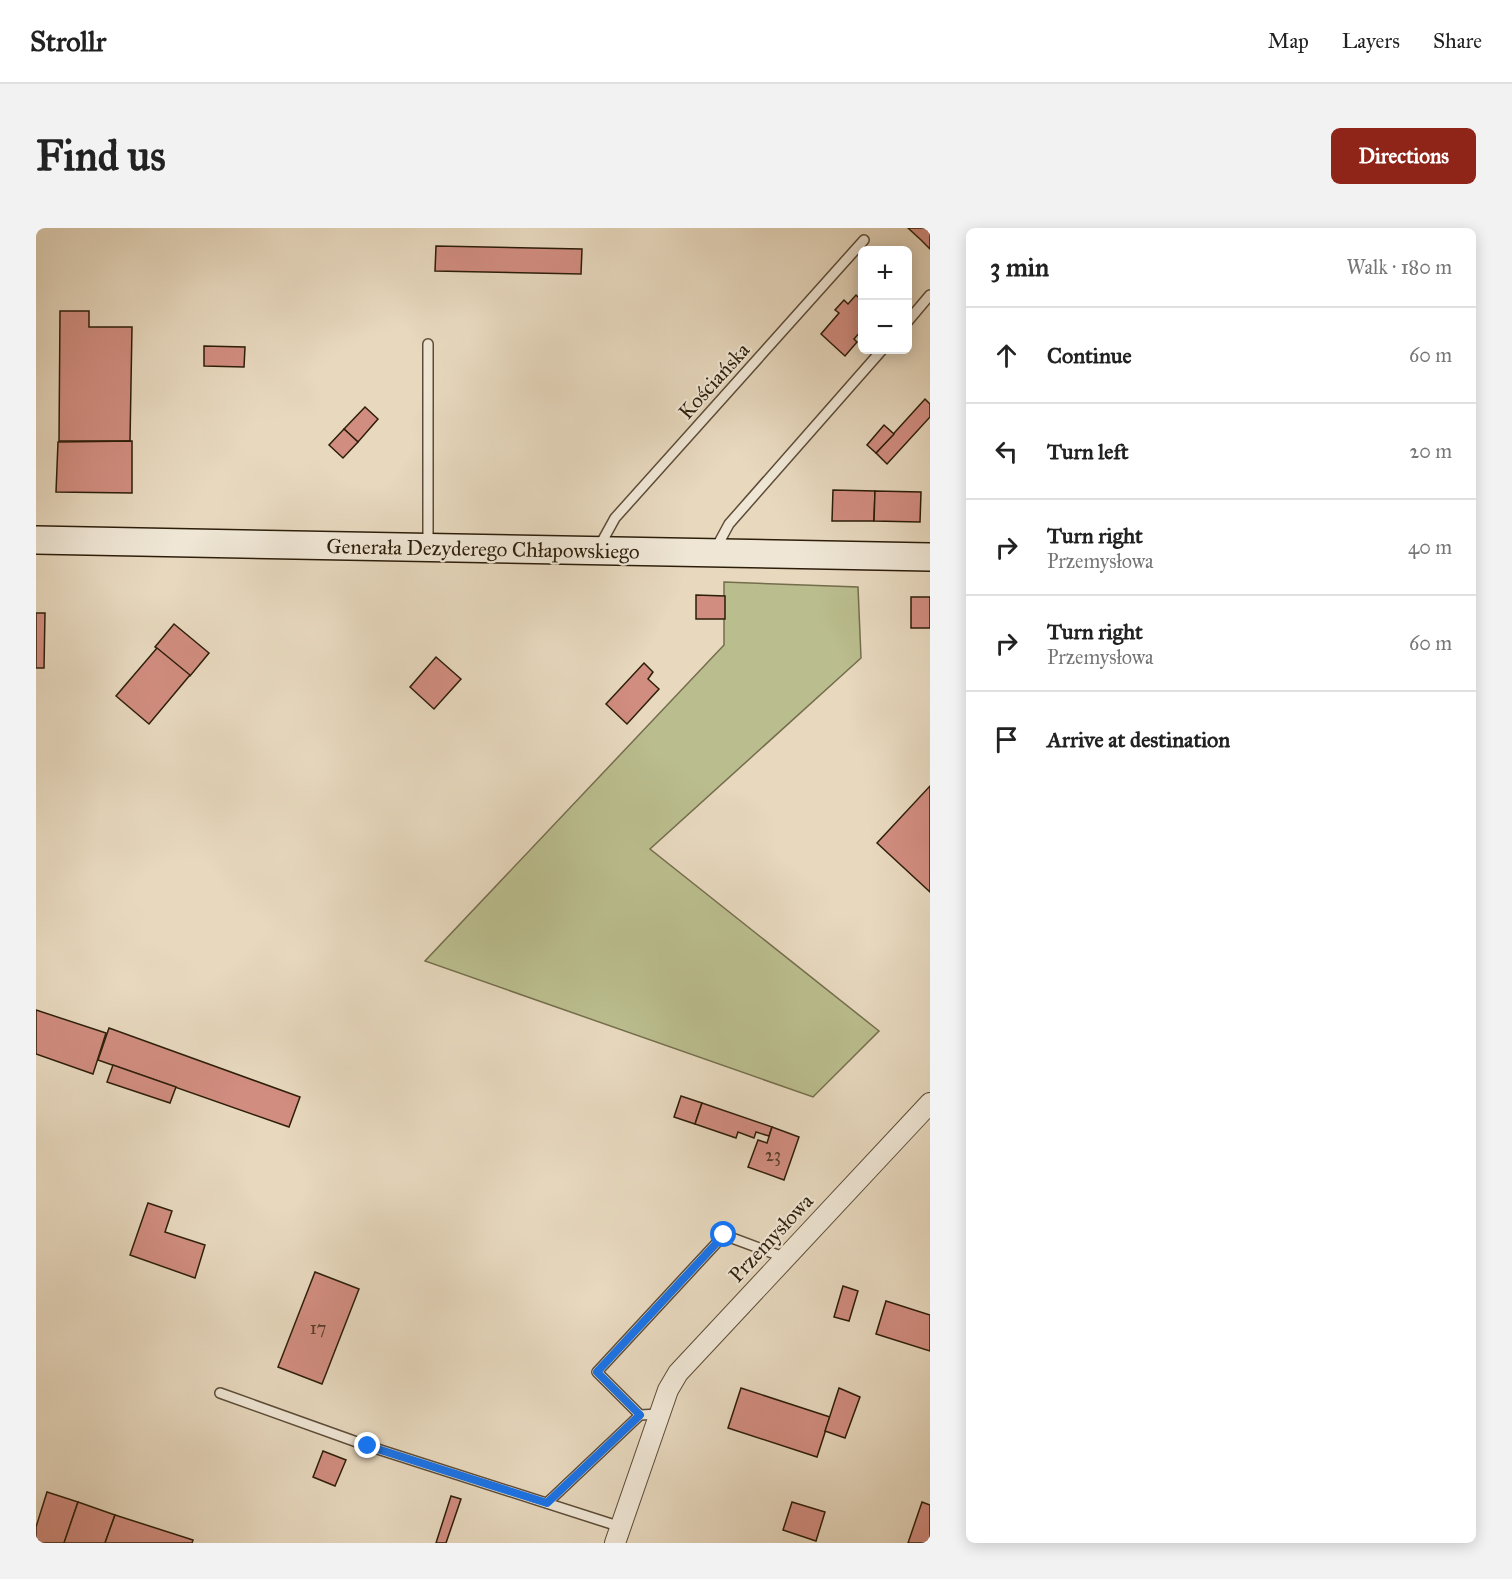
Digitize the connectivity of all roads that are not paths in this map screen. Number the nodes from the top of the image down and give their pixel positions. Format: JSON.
{"nodes":[{"id":1,"x":864,"y":240,"type":"dead end"},
{"id":2,"x":930,"y":295,"type":"edge"},
{"id":3,"x":912,"y":316,"type":"edge"},
{"id":4,"x":428,"y":344,"type":"dead end"},
{"id":5,"x":878,"y":354,"type":"edge"},
{"id":6,"x":36,"y":540,"type":"edge"},
{"id":7,"x":428,"y":547,"type":"junction"},
{"id":8,"x":597,"y":551,"type":"junction"},
{"id":9,"x":713,"y":553,"type":"junction"},
{"id":10,"x":930,"y":557,"type":"edge"},
{"id":11,"x":930,"y":1103,"type":"edge"},
{"id":12,"x":786,"y":1258,"type":"junction"},
{"id":13,"x":220,"y":1393,"type":"dead end"},
{"id":14,"x":650,"y":1415,"type":"junction"},
{"id":15,"x":547,"y":1503,"type":"junction"},
{"id":16,"x":618,"y":1535,"type":"edge"}],
"edges":[{"from":1,"to":8,"type":"lane","name":"Kościańska"},
{"from":2,"to":3,"type":"lane"},
{"from":4,"to":7,"type":"lane"},
{"from":5,"to":9,"type":"lane"},
{"from":6,"to":7,"type":"street","name":"Generała Dezyderego Chłapowskiego"},
{"from":7,"to":8,"type":"street","name":"Generała Dezyderego Chłapowskiego"},
{"from":8,"to":9,"type":"street","name":"Generała Dezyderego Chłapowskiego"},
{"from":9,"to":10,"type":"street","name":"Generała Dezyderego Chłapowskiego"},
{"from":11,"to":12,"type":"street","name":"Przemysłowa"},
{"from":12,"to":14,"type":"street","name":"Przemysłowa"},
{"from":12,"to":14,"type":"lane"},
{"from":13,"to":15,"type":"lane","name":"Przemysłowa"},
{"from":14,"to":15,"type":"lane","name":"Przemysłowa"},
{"from":14,"to":16,"type":"street","name":"Przemysłowa"},
{"from":15,"to":16,"type":"lane","name":"Przemysłowa"}]}
